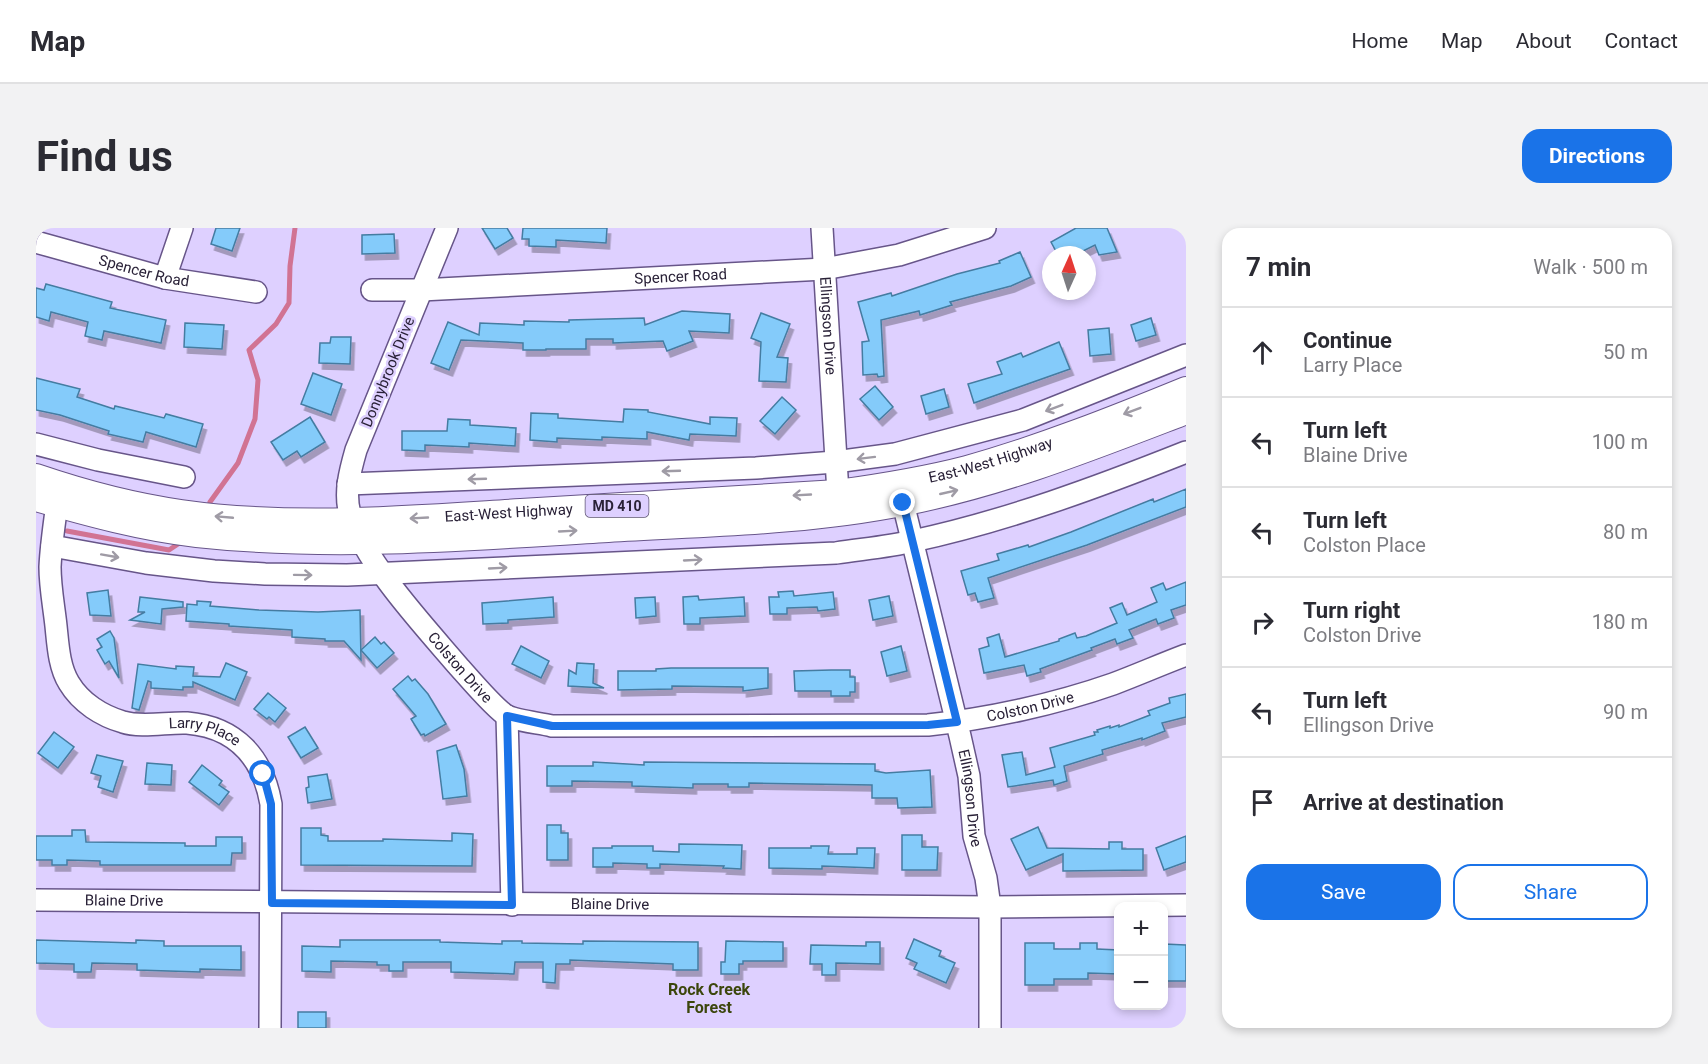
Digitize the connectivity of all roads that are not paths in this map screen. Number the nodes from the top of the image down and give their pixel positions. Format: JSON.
{"nodes":[{"id":1,"x":182,"y":228,"type":"edge"},
{"id":2,"x":447,"y":228,"type":"edge"},
{"id":3,"x":822,"y":228,"type":"edge"},
{"id":4,"x":986,"y":228,"type":"edge"},
{"id":5,"x":36,"y":242,"type":"edge"},
{"id":6,"x":824,"y":269,"type":"junction"},
{"id":7,"x":165,"y":278,"type":"junction"},
{"id":8,"x":372,"y":290,"type":"dead end"},
{"id":9,"x":421,"y":290,"type":"junction"},
{"id":10,"x":256,"y":292,"type":"dead end"},
{"id":11,"x":1186,"y":355,"type":"edge"},
{"id":12,"x":1186,"y":390,"type":"edge"},
{"id":13,"x":1186,"y":411,"type":"edge"},
{"id":14,"x":36,"y":444,"type":"edge"},
{"id":15,"x":1186,"y":452,"type":"edge"},
{"id":16,"x":835,"y":462,"type":"junction"},
{"id":17,"x":36,"y":477,"type":"edge"},
{"id":18,"x":184,"y":477,"type":"dead end"},
{"id":19,"x":348,"y":484,"type":"junction"},
{"id":20,"x":837,"y":493,"type":"junction"},
{"id":21,"x":46,"y":501,"type":"edge"},
{"id":22,"x":903,"y":503,"type":"junction"},
{"id":23,"x":358,"y":531,"type":"junction"},
{"id":24,"x":912,"y":541,"type":"junction"},
{"id":25,"x":52,"y":546,"type":"junction"},
{"id":26,"x":383,"y":574,"type":"junction"},
{"id":27,"x":1186,"y":655,"type":"edge"},
{"id":28,"x":507,"y":716,"type":"junction"},
{"id":29,"x":957,"y":722,"type":"junction"},
{"id":30,"x":36,"y":900,"type":"edge"},
{"id":31,"x":272,"y":903,"type":"junction"},
{"id":32,"x":512,"y":905,"type":"junction"},
{"id":33,"x":1186,"y":905,"type":"edge"},
{"id":34,"x":990,"y":908,"type":"junction"},
{"id":35,"x":270,"y":1028,"type":"edge"},
{"id":36,"x":990,"y":1028,"type":"edge"}],
"edges":[{"from":1,"to":7,"type":"street"},
{"from":2,"to":9,"type":"street","name":"Donnybrook Drive"},
{"from":3,"to":6,"type":"street","name":"Ellingson Drive"},
{"from":4,"to":6,"type":"street","name":"Spencer Road"},
{"from":5,"to":7,"type":"street","name":"Spencer Road"},
{"from":6,"to":9,"type":"street","name":"Spencer Road"},
{"from":6,"to":16,"type":"street","name":"Ellingson Drive"},
{"from":7,"to":10,"type":"street","name":"Spencer Road"},
{"from":8,"to":9,"type":"street","name":"Spencer Road"},
{"from":9,"to":19,"type":"street","name":"Donnybrook Drive"},
{"from":11,"to":16,"type":"street","name":"East-West Highway","one_way":true},
{"from":12,"to":20,"type":"main road","name":"East-West Highway","number":"MD 410","one_way":true},
{"from":22,"to":13,"type":"main road","name":"East-West Highway","number":"MD 410","one_way":true},
{"from":14,"to":18,"type":"street"},
{"from":15,"to":24,"type":"street"},
{"from":16,"to":19,"type":"street","name":"East-West Highway","one_way":true},
{"from":16,"to":20,"type":"street","name":"Ellingson Drive"},
{"from":23,"to":17,"type":"main road","name":"East-West Highway","number":"MD 410","one_way":true},
{"from":19,"to":23,"type":"street","name":"Donnybrook Drive"},
{"from":20,"to":23,"type":"main road","name":"East-West Highway","number":"MD 410","one_way":true},
{"from":21,"to":23,"type":"main road","name":"East-West Highway","number":"MD 410"},
{"from":21,"to":25,"type":"street","name":"Larry Place"},
{"from":23,"to":22,"type":"main road","name":"East-West Highway","number":"MD 410","one_way":true},
{"from":22,"to":24,"type":"street","name":"Ellingson Drive"},
{"from":23,"to":26,"type":"street","name":"Colston Drive"},
{"from":26,"to":24,"type":"street","one_way":true},
{"from":24,"to":29,"type":"street","name":"Ellingson Drive"},
{"from":25,"to":26,"type":"street","one_way":true},
{"from":25,"to":31,"type":"street","name":"Larry Place"},
{"from":26,"to":28,"type":"street","name":"Colston Drive"},
{"from":27,"to":29,"type":"street","name":"Colston Drive"},
{"from":28,"to":29,"type":"street","name":"Colston Drive"},
{"from":28,"to":32,"type":"street"},
{"from":29,"to":34,"type":"street","name":"Ellingson Drive"},
{"from":30,"to":31,"type":"street","name":"Blaine Drive"},
{"from":31,"to":32,"type":"street","name":"Blaine Drive"},
{"from":31,"to":35,"type":"street","name":"Larry Place"},
{"from":32,"to":34,"type":"street","name":"Blaine Drive"},
{"from":33,"to":34,"type":"street","name":"Blaine Drive"},
{"from":34,"to":36,"type":"street","name":"Ellingson Drive"}]}
